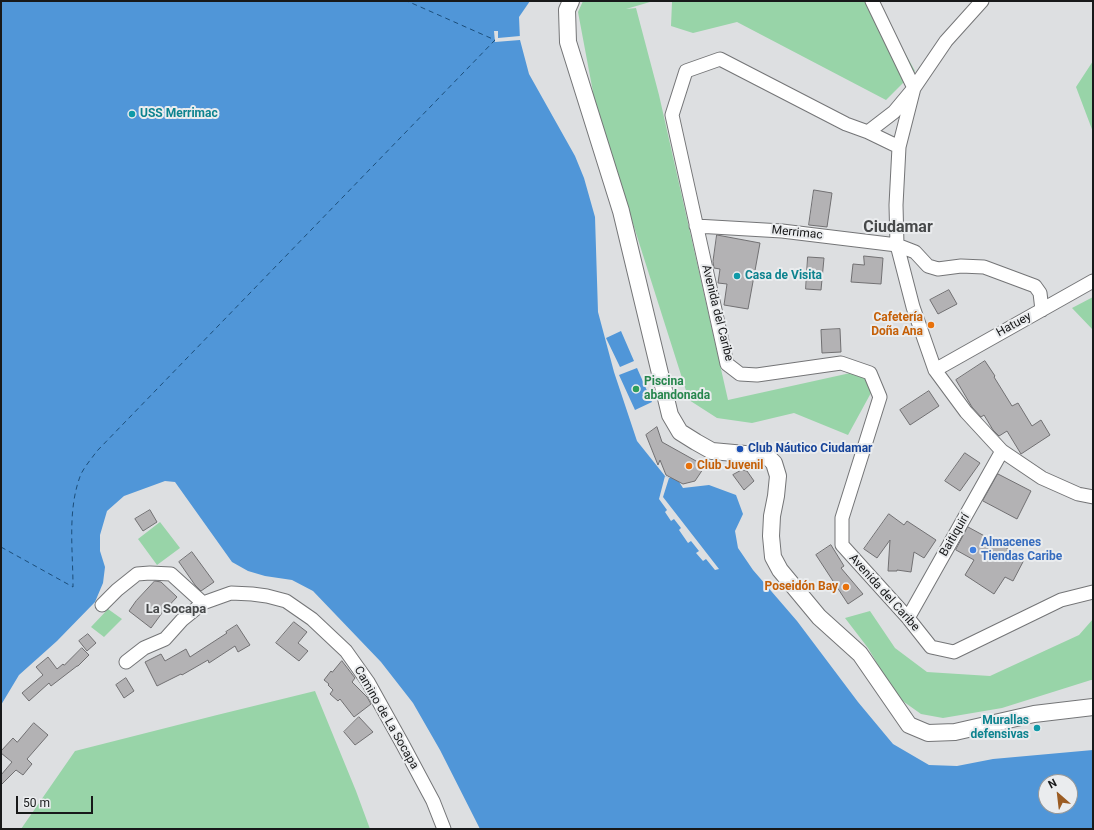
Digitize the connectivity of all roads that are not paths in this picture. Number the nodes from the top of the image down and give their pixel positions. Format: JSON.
{"nodes":[{"id":1,"x":571,"y":1,"type":"edge"},
{"id":2,"x":872,"y":1,"type":"edge"},
{"id":3,"x":982,"y":1,"type":"edge"},
{"id":4,"x":914,"y":88,"type":"junction"},
{"id":5,"x":868,"y":132,"type":"junction"},
{"id":6,"x":899,"y":147,"type":"junction"},
{"id":7,"x":696,"y":226,"type":"junction"},
{"id":8,"x":897,"y":245,"type":"junction"},
{"id":9,"x":1093,"y":281,"type":"edge"},
{"id":10,"x":1042,"y":310,"type":"junction"},
{"id":11,"x":935,"y":370,"type":"junction"},
{"id":12,"x":1002,"y":451,"type":"junction"},
{"id":13,"x":1093,"y":497,"type":"edge"},
{"id":14,"x":1093,"y":592,"type":"edge"},
{"id":15,"x":203,"y":603,"type":"junction"},
{"id":16,"x":102,"y":605,"type":"dead end"},
{"id":17,"x":908,"y":618,"type":"junction"},
{"id":18,"x":126,"y":662,"type":"dead end"},
{"id":19,"x":1093,"y":707,"type":"edge"},
{"id":20,"x":444,"y":829,"type":"edge"}],
"edges":[{"from":1,"to":19,"type":"main road"},
{"from":2,"to":4,"type":"street"},
{"from":3,"to":4,"type":"street"},
{"from":4,"to":5,"type":"street"},
{"from":4,"to":6,"type":"street"},
{"from":5,"to":6,"type":"street","name":"Avenida del Caribe"},
{"from":5,"to":7,"type":"street","name":"Avenida del Caribe"},
{"from":6,"to":8,"type":"street"},
{"from":7,"to":8,"type":"street","name":"Merrimac"},
{"from":7,"to":17,"type":"street","name":"Avenida del Caribe"},
{"from":8,"to":10,"type":"street","name":"Merrimac"},
{"from":8,"to":11,"type":"street"},
{"from":9,"to":10,"type":"street","name":"Hatuey"},
{"from":10,"to":11,"type":"street","name":"Hatuey"},
{"from":11,"to":12,"type":"street"},
{"from":12,"to":13,"type":"street"},
{"from":12,"to":17,"type":"street","name":"Baitiquirí"},
{"from":14,"to":17,"type":"street","name":"Avenida del Caribe"},
{"from":15,"to":16,"type":"street"},
{"from":15,"to":18,"type":"street","name":"Camino de La Socapa"},
{"from":15,"to":20,"type":"street","name":"Camino de La Socapa"}]}
